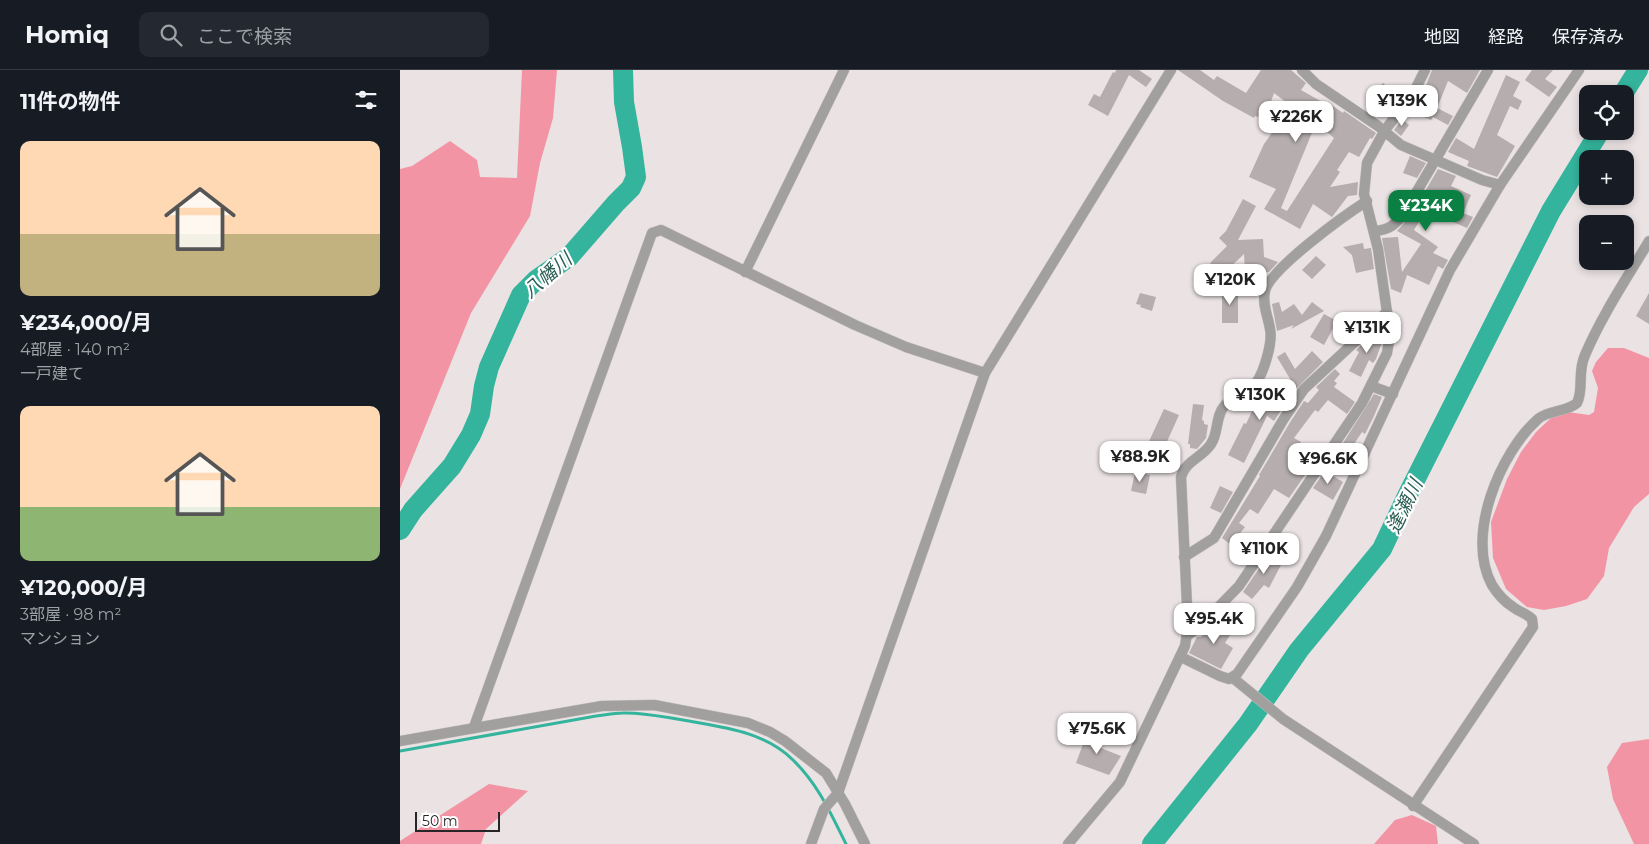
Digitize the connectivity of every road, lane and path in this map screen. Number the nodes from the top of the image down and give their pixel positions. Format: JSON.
{"nodes":[{"id":1,"x":844,"y":70,"type":"edge"},
{"id":2,"x":1172,"y":70,"type":"edge"},
{"id":3,"x":1302,"y":70,"type":"edge"},
{"id":4,"x":1425,"y":70,"type":"edge"},
{"id":5,"x":1488,"y":70,"type":"edge"},
{"id":6,"x":1579,"y":70,"type":"edge"},
{"id":7,"x":1385,"y":130,"type":"junction"},
{"id":8,"x":1435,"y":160,"type":"junction"},
{"id":9,"x":1500,"y":185,"type":"junction"},
{"id":10,"x":1367,"y":201,"type":"junction"},
{"id":11,"x":1374,"y":230,"type":"junction"},
{"id":12,"x":1649,"y":241,"type":"edge"},
{"id":13,"x":745,"y":272,"type":"junction"},
{"id":14,"x":1387,"y":312,"type":"junction"},
{"id":15,"x":985,"y":372,"type":"junction"},
{"id":16,"x":1372,"y":386,"type":"junction"},
{"id":17,"x":1393,"y":394,"type":"junction"},
{"id":18,"x":1184,"y":557,"type":"junction"},
{"id":19,"x":1188,"y":635,"type":"junction"},
{"id":20,"x":1181,"y":656,"type":"junction"},
{"id":21,"x":1236,"y":681,"type":"junction"},
{"id":22,"x":474,"y":727,"type":"junction"},
{"id":23,"x":400,"y":741,"type":"edge"},
{"id":24,"x":835,"y":796,"type":"junction"},
{"id":25,"x":1413,"y":806,"type":"junction"},
{"id":26,"x":811,"y":844,"type":"edge"},
{"id":27,"x":865,"y":844,"type":"edge"},
{"id":28,"x":1068,"y":844,"type":"edge"},
{"id":29,"x":1474,"y":844,"type":"edge"}],
"edges":[{"from":1,"to":13,"type":"street"},
{"from":2,"to":15,"type":"street"},
{"from":3,"to":7,"type":"street"},
{"from":4,"to":7,"type":"street"},
{"from":5,"to":8,"type":"street"},
{"from":6,"to":9,"type":"street"},
{"from":7,"to":8,"type":"street"},
{"from":7,"to":10,"type":"street"},
{"from":8,"to":9,"type":"street"},
{"from":8,"to":11,"type":"street"},
{"from":9,"to":17,"type":"street"},
{"from":10,"to":11,"type":"street"},
{"from":10,"to":18,"type":"street"},
{"from":11,"to":14,"type":"street"},
{"from":12,"to":25,"type":"street"},
{"from":13,"to":15,"type":"street"},
{"from":13,"to":22,"type":"street"},
{"from":14,"to":16,"type":"street"},
{"from":14,"to":18,"type":"street"},
{"from":15,"to":24,"type":"street"},
{"from":16,"to":17,"type":"street"},
{"from":16,"to":19,"type":"street"},
{"from":17,"to":21,"type":"street"},
{"from":18,"to":19,"type":"street"},
{"from":19,"to":20,"type":"street"},
{"from":20,"to":21,"type":"street"},
{"from":20,"to":28,"type":"street"},
{"from":21,"to":25,"type":"street"},
{"from":22,"to":23,"type":"street"},
{"from":22,"to":24,"type":"street"},
{"from":24,"to":26,"type":"street"},
{"from":24,"to":27,"type":"street"},
{"from":25,"to":29,"type":"street"}]}
